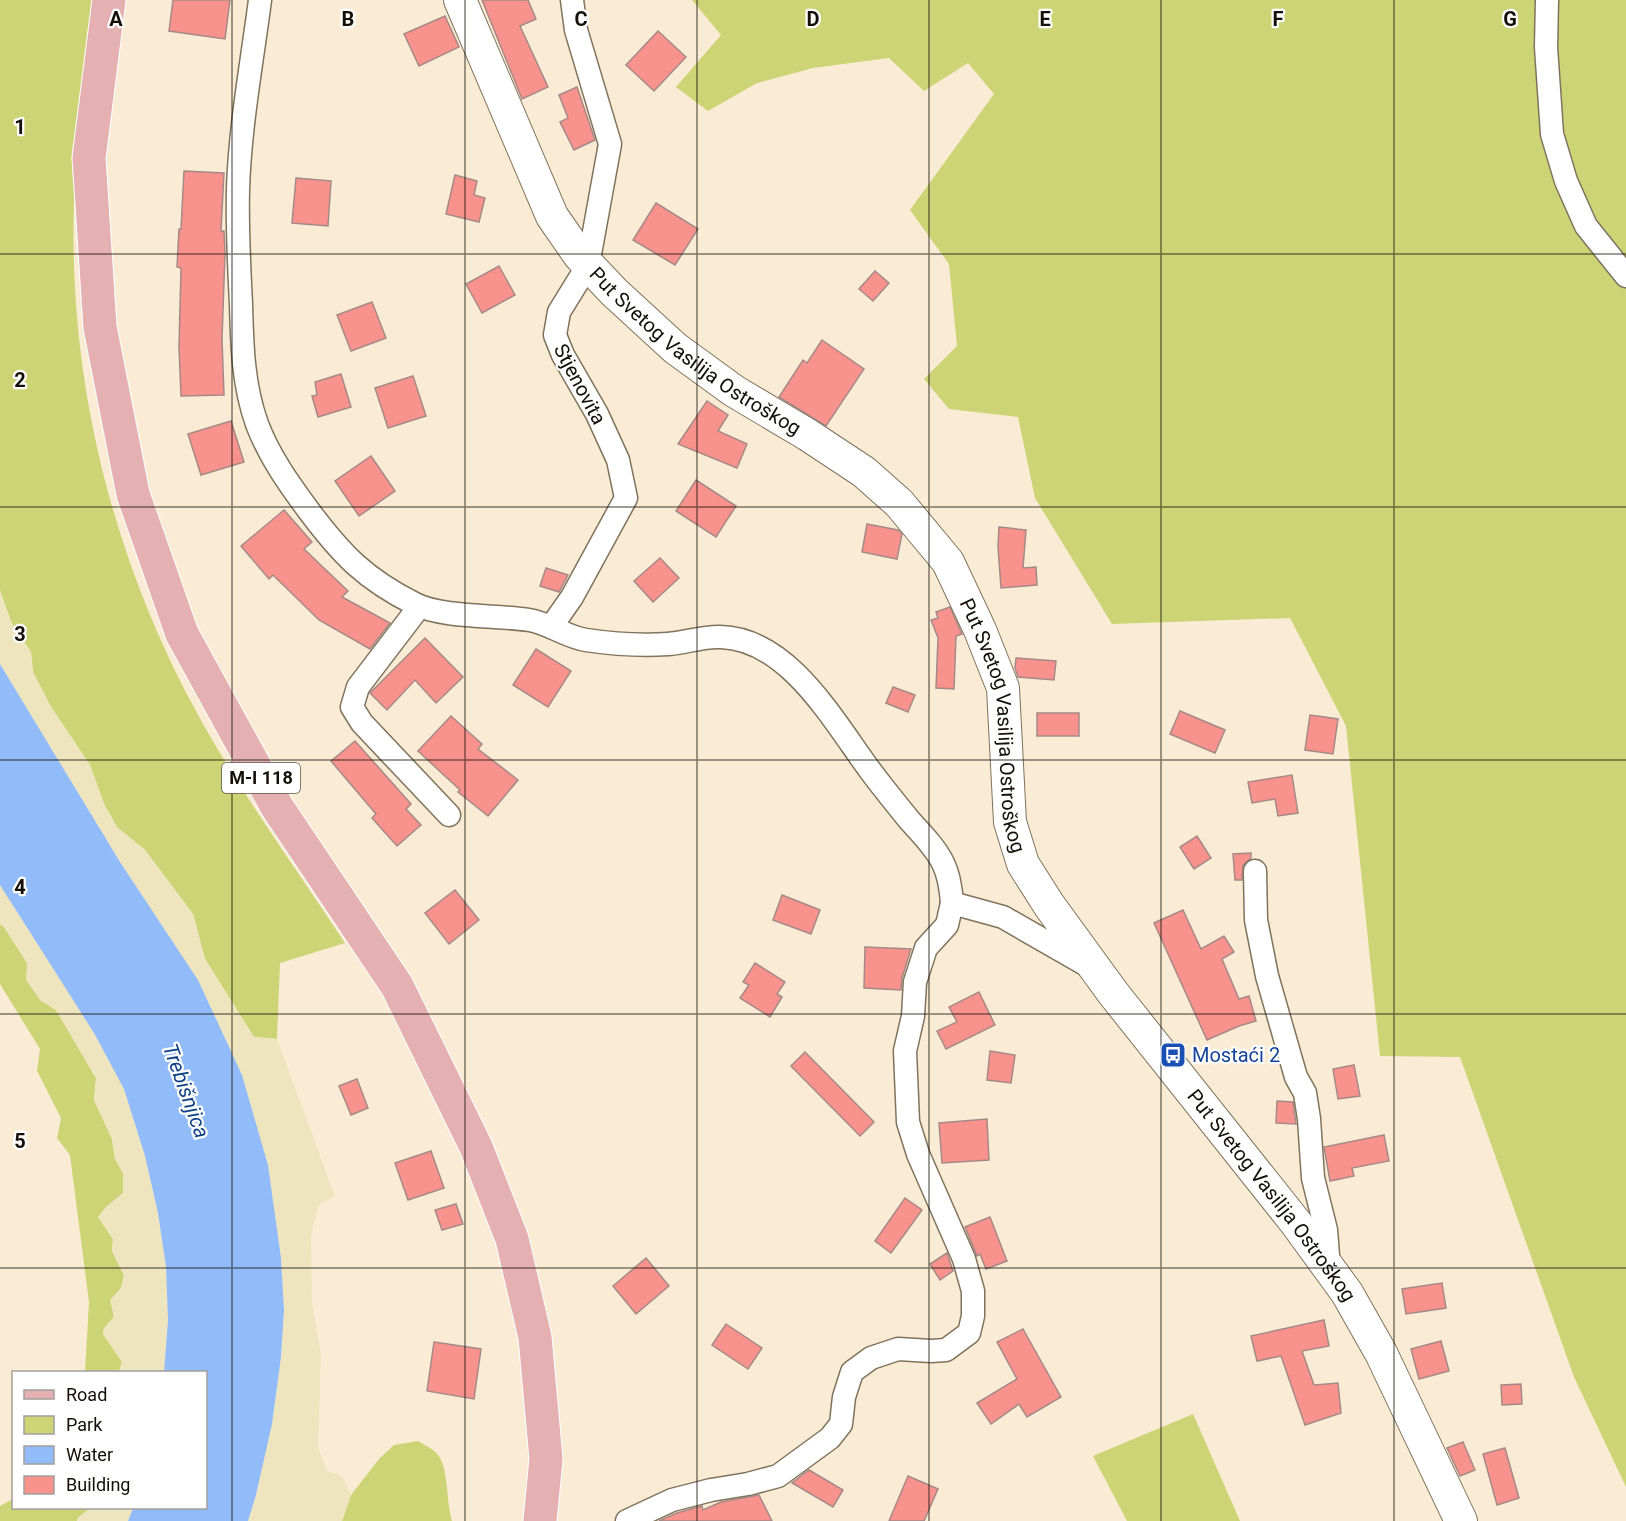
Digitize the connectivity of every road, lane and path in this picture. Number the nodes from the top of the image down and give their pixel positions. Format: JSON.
{"nodes":[{"id":1,"x":109,"y":0,"type":"edge"},
{"id":2,"x":260,"y":0,"type":"edge"},
{"id":3,"x":460,"y":0,"type":"edge"},
{"id":4,"x":572,"y":0,"type":"edge"},
{"id":5,"x":1547,"y":0,"type":"edge"},
{"id":6,"x":588,"y":265,"type":"junction"},
{"id":7,"x":1626,"y":276,"type":"edge"},
{"id":8,"x":419,"y":607,"type":"junction"},
{"id":9,"x":551,"y":627,"type":"junction"},
{"id":10,"x":449,"y":815,"type":"dead end"},
{"id":11,"x":1255,"y":871,"type":"dead end"},
{"id":12,"x":952,"y":903,"type":"junction"},
{"id":13,"x":1096,"y":970,"type":"junction"},
{"id":14,"x":1329,"y":1268,"type":"junction"},
{"id":15,"x":545,"y":1520,"type":"edge"},
{"id":16,"x":627,"y":1521,"type":"edge"},
{"id":17,"x":1461,"y":1521,"type":"edge"}],
"edges":[{"from":1,"to":15,"type":"main road","number":"M-I 118"},
{"from":2,"to":8,"type":"street"},
{"from":3,"to":6,"type":"street","name":"Put Svetog Vasilija Ostroškog"},
{"from":4,"to":6,"type":"street","name":"Stjenovita"},
{"from":5,"to":7,"type":"street"},
{"from":6,"to":9,"type":"street","name":"Stjenovita"},
{"from":6,"to":13,"type":"street","name":"Put Svetog Vasilija Ostroškog"},
{"from":8,"to":9,"type":"street"},
{"from":8,"to":10,"type":"street"},
{"from":9,"to":12,"type":"street"},
{"from":11,"to":14,"type":"street"},
{"from":12,"to":13,"type":"street"},
{"from":12,"to":16,"type":"street"},
{"from":13,"to":14,"type":"street","name":"Put Svetog Vasilija Ostroškog"},
{"from":14,"to":17,"type":"street","name":"Put Svetog Vasilija Ostroškog"}]}
